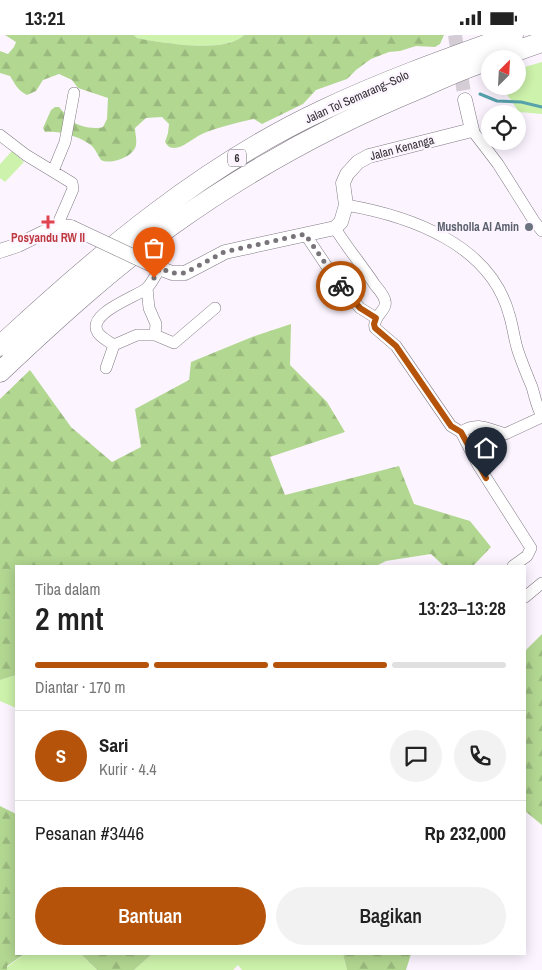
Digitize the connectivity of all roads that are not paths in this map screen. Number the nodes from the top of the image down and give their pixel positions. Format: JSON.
{"nodes":[{"id":1,"x":513,"y":35,"type":"edge"},
{"id":2,"x":542,"y":43,"type":"edge"},
{"id":3,"x":520,"y":50,"type":"edge"},
{"id":4,"x":481,"y":63,"type":"edge"},
{"id":5,"x":74,"y":93,"type":"dead end"},
{"id":6,"x":465,"y":100,"type":"tunnel mouth"},
{"id":7,"x":472,"y":130,"type":"junction"},
{"id":8,"x":0,"y":135,"type":"edge"},
{"id":9,"x":53,"y":171,"type":"junction"},
{"id":10,"x":346,"y":205,"type":"junction"},
{"id":11,"x":64,"y":226,"type":"junction"},
{"id":12,"x":335,"y":228,"type":"junction"},
{"id":13,"x":542,"y":231,"type":"edge"},
{"id":14,"x":305,"y":234,"type":"junction"},
{"id":15,"x":0,"y":251,"type":"edge"},
{"id":16,"x":157,"y":267,"type":"junction"},
{"id":17,"x":147,"y":288,"type":"junction"},
{"id":18,"x":215,"y":308,"type":"dead end"},
{"id":19,"x":376,"y":318,"type":"junction"},
{"id":20,"x":155,"y":335,"type":"junction"},
{"id":21,"x":114,"y":345,"type":"junction"},
{"id":22,"x":0,"y":346,"type":"edge"},
{"id":23,"x":106,"y":368,"type":"dead end"},
{"id":24,"x":0,"y":372,"type":"edge"},
{"id":25,"x":542,"y":416,"type":"edge"},
{"id":26,"x":461,"y":432,"type":"junction"},
{"id":27,"x":514,"y":565,"type":"edge"},
{"id":28,"x":542,"y":583,"type":"edge"},
{"id":29,"x":526,"y":596,"type":"edge"}],
"edges":[{"from":1,"to":22,"type":"highway","name":"Jalan Tol Semarang–Solo","number":"6"},
{"from":2,"to":3,"type":"highway","name":"Jalan Tol Semarang–Solo","number":"6"},
{"from":4,"to":24,"type":"highway","name":"Jalan Tol Semarang–Solo","number":"6"},
{"from":5,"to":9,"type":"street"},
{"from":6,"to":7,"type":"street"},
{"from":7,"to":10,"type":"street","name":"Jalan Kenanga"},
{"from":7,"to":13,"type":"street"},
{"from":8,"to":9,"type":"street"},
{"from":9,"to":11,"type":"street"},
{"from":10,"to":12,"type":"street","name":"Jalan Kenanga"},
{"from":10,"to":25,"type":"street"},
{"from":11,"to":15,"type":"street"},
{"from":11,"to":16,"type":"street","bridge":true},
{"from":12,"to":14,"type":"street"},
{"from":12,"to":19,"type":"street"},
{"from":14,"to":16,"type":"street"},
{"from":14,"to":19,"type":"street"},
{"from":16,"to":17,"type":"street"},
{"from":17,"to":20,"type":"street"},
{"from":17,"to":21,"type":"street"},
{"from":18,"to":20,"type":"street"},
{"from":19,"to":26,"type":"street"},
{"from":20,"to":21,"type":"street"},
{"from":21,"to":23,"type":"street"},
{"from":25,"to":26,"type":"street"},
{"from":26,"to":27,"type":"street"},
{"from":28,"to":29,"type":"street"}]}
